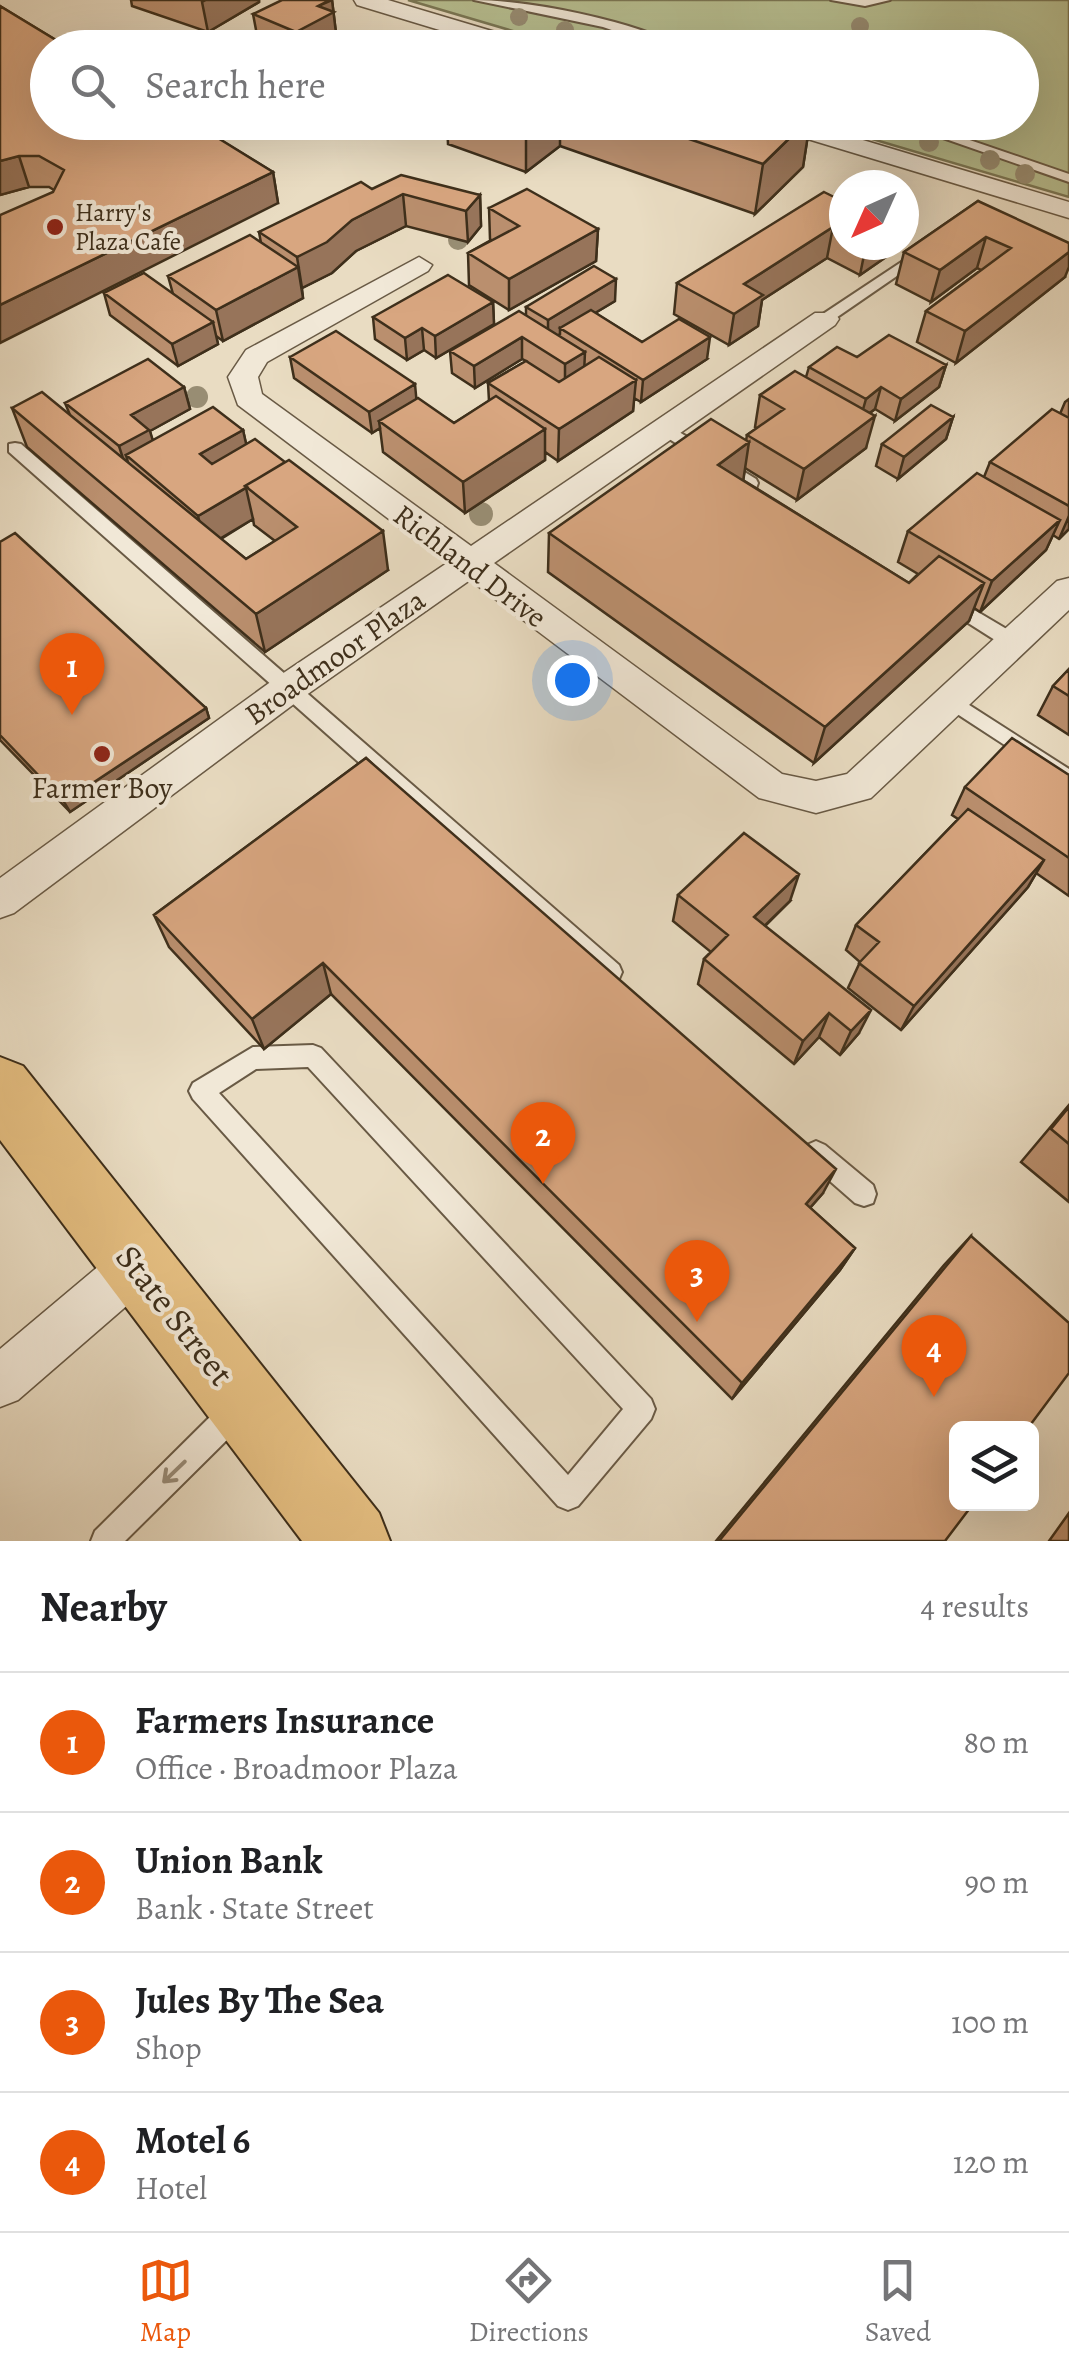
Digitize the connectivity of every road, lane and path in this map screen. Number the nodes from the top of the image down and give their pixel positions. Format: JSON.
{"nodes":[{"id":1,"x":365,"y":0,"type":"edge"},
{"id":2,"x":480,"y":0,"type":"edge"},
{"id":3,"x":837,"y":0,"type":"edge"},
{"id":4,"x":884,"y":0,"type":"edge"},
{"id":5,"x":464,"y":30,"type":"edge"},
{"id":6,"x":624,"y":30,"type":"edge"},
{"id":7,"x":836,"y":140,"type":"edge"},
{"id":8,"x":956,"y":140,"type":"edge"},
{"id":9,"x":1069,"y":178,"type":"edge"},
{"id":10,"x":1069,"y":210,"type":"edge"},
{"id":11,"x":929,"y":247,"type":"edge"},
{"id":12,"x":420,"y":265,"type":"dead end"},
{"id":13,"x":825,"y":319,"type":"joint"},
{"id":14,"x":666,"y":428,"type":"junction"},
{"id":15,"x":16,"y":448,"type":"edge"},
{"id":16,"x":760,"y":521,"type":"edge"},
{"id":17,"x":468,"y":564,"type":"junction"},
{"id":18,"x":1069,"y":590,"type":"edge"},
{"id":19,"x":932,"y":591,"type":"edge"},
{"id":20,"x":1013,"y":642,"type":"junction"},
{"id":21,"x":289,"y":688,"type":"junction"},
{"id":22,"x":952,"y":700,"type":"junction"},
{"id":23,"x":1069,"y":779,"type":"edge"},
{"id":24,"x":0,"y":901,"type":"edge"},
{"id":25,"x":627,"y":986,"type":"edge"},
{"id":26,"x":201,"y":1091,"type":"joint"},
{"id":27,"x":2,"y":1093,"type":"edge"},
{"id":28,"x":804,"y":1142,"type":"edge"},
{"id":29,"x":864,"y":1194,"type":"dead end"},
{"id":30,"x":136,"y":1266,"type":"junction"},
{"id":31,"x":0,"y":1382,"type":"edge"},
{"id":32,"x":244,"y":1404,"type":"junction"},
{"id":33,"x":104,"y":1541,"type":"edge"},
{"id":34,"x":351,"y":1541,"type":"edge"}],
"edges":[{"from":1,"to":5,"type":"street"},
{"from":2,"to":6,"type":"lane"},
{"from":3,"to":4,"type":"lane"},
{"from":7,"to":10,"type":"street"},
{"from":8,"to":9,"type":"lane"},
{"from":11,"to":13,"type":"lane"},
{"from":12,"to":17,"type":"street","name":"Richland Drive"},
{"from":13,"to":14,"type":"street","name":"Broadmoor Plaza"},
{"from":14,"to":16,"type":"lane"},
{"from":14,"to":17,"type":"street","name":"Broadmoor Plaza"},
{"from":15,"to":21,"type":"lane"},
{"from":17,"to":21,"type":"street","name":"Broadmoor Plaza"},
{"from":17,"to":22,"type":"street","name":"Richland Drive"},
{"from":18,"to":20,"type":"street","name":"Richland Drive"},
{"from":19,"to":20,"type":"lane"},
{"from":20,"to":22,"type":"street","name":"Richland Drive"},
{"from":21,"to":24,"type":"street","name":"Broadmoor Plaza"},
{"from":21,"to":25,"type":"lane"},
{"from":22,"to":23,"type":"lane"},
{"from":26,"to":26,"type":"lane"},
{"from":27,"to":30,"type":"main road","name":"State Street"},
{"from":28,"to":29,"type":"lane"},
{"from":30,"to":31,"type":"street"},
{"from":30,"to":32,"type":"main road","name":"State Street"},
{"from":32,"to":33,"type":"lane","one_way":true},
{"from":32,"to":34,"type":"main road","name":"State Street"}]}
